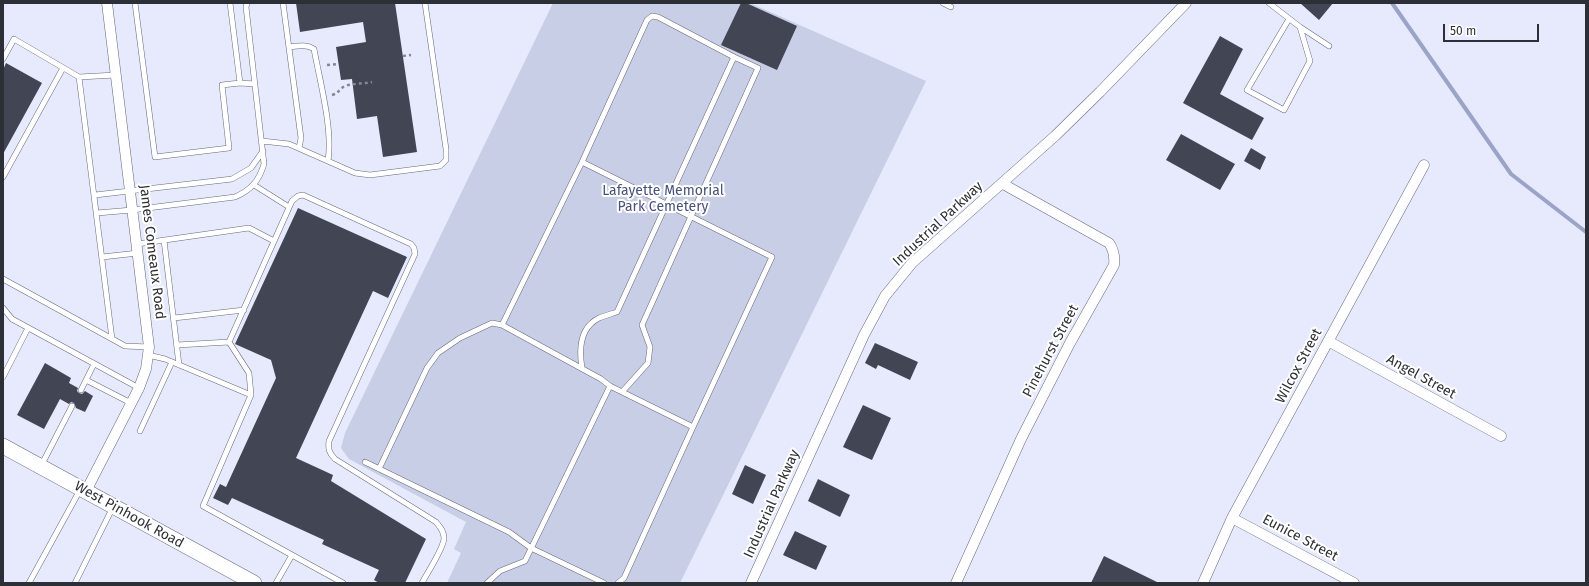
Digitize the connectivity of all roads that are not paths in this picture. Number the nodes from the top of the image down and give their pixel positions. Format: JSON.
{"nodes":[{"id":1,"x":107,"y":3,"type":"edge"},
{"id":2,"x":136,"y":3,"type":"edge"},
{"id":3,"x":230,"y":3,"type":"edge"},
{"id":4,"x":247,"y":3,"type":"edge"},
{"id":5,"x":283,"y":3,"type":"edge"},
{"id":6,"x":425,"y":3,"type":"edge"},
{"id":7,"x":943,"y":3,"type":"edge"},
{"id":8,"x":1186,"y":3,"type":"edge"},
{"id":9,"x":1269,"y":3,"type":"edge"},
{"id":10,"x":951,"y":7,"type":"dead end"},
{"id":11,"x":1289,"y":19,"type":"junction"},
{"id":12,"x":1300,"y":27,"type":"junction"},
{"id":13,"x":1329,"y":46,"type":"dead end"},
{"id":14,"x":289,"y":48,"type":"junction"},
{"id":15,"x":734,"y":57,"type":"junction"},
{"id":16,"x":3,"y":59,"type":"edge"},
{"id":17,"x":63,"y":68,"type":"junction"},
{"id":18,"x":116,"y":75,"type":"junction"},
{"id":19,"x":79,"y":77,"type":"junction"},
{"id":20,"x":240,"y":83,"type":"junction"},
{"id":21,"x":255,"y":84,"type":"junction"},
{"id":22,"x":262,"y":141,"type":"junction"},
{"id":23,"x":299,"y":148,"type":"junction"},
{"id":24,"x":263,"y":151,"type":"junction"},
{"id":25,"x":328,"y":161,"type":"junction"},
{"id":26,"x":582,"y":162,"type":"junction"},
{"id":27,"x":1424,"y":165,"type":"dead end"},
{"id":28,"x":3,"y":177,"type":"edge"},
{"id":29,"x":1002,"y":184,"type":"junction"},
{"id":30,"x":254,"y":185,"type":"junction"},
{"id":31,"x":130,"y":192,"type":"junction"},
{"id":32,"x":95,"y":196,"type":"junction"},
{"id":33,"x":666,"y":204,"type":"junction"},
{"id":34,"x":290,"y":207,"type":"junction"},
{"id":35,"x":132,"y":210,"type":"junction"},
{"id":36,"x":97,"y":213,"type":"junction"},
{"id":37,"x":691,"y":216,"type":"junction"},
{"id":38,"x":164,"y":240,"type":"junction"},
{"id":39,"x":274,"y":241,"type":"junction"},
{"id":40,"x":137,"y":248,"type":"junction"},
{"id":41,"x":102,"y":256,"type":"junction"},
{"id":42,"x":3,"y":279,"type":"edge"},
{"id":43,"x":3,"y":310,"type":"edge"},
{"id":44,"x":244,"y":310,"type":"junction"},
{"id":45,"x":174,"y":318,"type":"junction"},
{"id":46,"x":502,"y":325,"type":"junction"},
{"id":47,"x":28,"y":328,"type":"junction"},
{"id":48,"x":112,"y":339,"type":"junction"},
{"id":49,"x":1328,"y":341,"type":"junction"},
{"id":50,"x":229,"y":342,"type":"junction"},
{"id":51,"x":177,"y":345,"type":"junction"},
{"id":52,"x":149,"y":351,"type":"junction"},
{"id":53,"x":172,"y":362,"type":"junction"},
{"id":54,"x":94,"y":364,"type":"junction"},
{"id":55,"x":179,"y":365,"type":"junction"},
{"id":56,"x":582,"y":368,"type":"junction"},
{"id":57,"x":3,"y":377,"type":"edge"},
{"id":58,"x":86,"y":380,"type":"junction"},
{"id":59,"x":610,"y":386,"type":"junction"},
{"id":60,"x":139,"y":388,"type":"junction"},
{"id":61,"x":81,"y":390,"type":"dead end"},
{"id":62,"x":622,"y":392,"type":"junction"},
{"id":63,"x":251,"y":395,"type":"junction"},
{"id":64,"x":131,"y":403,"type":"junction"},
{"id":65,"x":72,"y":406,"type":"dead end"},
{"id":66,"x":693,"y":427,"type":"junction"},
{"id":67,"x":140,"y":432,"type":"dead end"},
{"id":68,"x":1501,"y":436,"type":"dead end"},
{"id":69,"x":3,"y":446,"type":"edge"},
{"id":70,"x":365,"y":462,"type":"dead end"},
{"id":71,"x":41,"y":467,"type":"junction"},
{"id":72,"x":379,"y":469,"type":"junction"},
{"id":73,"x":83,"y":490,"type":"junction"},
{"id":74,"x":113,"y":506,"type":"junction"},
{"id":75,"x":1232,"y":518,"type":"junction"},
{"id":76,"x":531,"y":548,"type":"junction"},
{"id":77,"x":292,"y":555,"type":"junction"},
{"id":78,"x":29,"y":583,"type":"edge"},
{"id":79,"x":75,"y":583,"type":"edge"},
{"id":80,"x":254,"y":583,"type":"edge"},
{"id":81,"x":276,"y":583,"type":"edge"},
{"id":82,"x":343,"y":583,"type":"edge"},
{"id":83,"x":422,"y":583,"type":"edge"},
{"id":84,"x":487,"y":583,"type":"edge"},
{"id":85,"x":604,"y":583,"type":"edge"},
{"id":86,"x":618,"y":583,"type":"edge"},
{"id":87,"x":751,"y":583,"type":"edge"},
{"id":88,"x":956,"y":583,"type":"edge"},
{"id":89,"x":1203,"y":583,"type":"edge"},
{"id":90,"x":1354,"y":583,"type":"edge"}],
"edges":[{"from":1,"to":18,"type":"street","name":"James Comeaux Road"},
{"from":2,"to":20,"type":"lane"},
{"from":3,"to":20,"type":"lane"},
{"from":4,"to":21,"type":"lane"},
{"from":5,"to":14,"type":"lane"},
{"from":6,"to":25,"type":"lane"},
{"from":7,"to":10,"type":"lane"},
{"from":8,"to":29,"type":"street","name":"Industrial Parkway"},
{"from":9,"to":11,"type":"lane"},
{"from":11,"to":12,"type":"lane"},
{"from":11,"to":12,"type":"lane"},
{"from":12,"to":13,"type":"lane"},
{"from":14,"to":23,"type":"lane"},
{"from":14,"to":25,"type":"lane"},
{"from":15,"to":26,"type":"lane"},
{"from":15,"to":33,"type":"lane"},
{"from":15,"to":37,"type":"lane"},
{"from":16,"to":17,"type":"lane"},
{"from":17,"to":19,"type":"lane"},
{"from":17,"to":28,"type":"lane"},
{"from":18,"to":19,"type":"lane"},
{"from":18,"to":31,"type":"street","name":"James Comeaux Road"},
{"from":19,"to":32,"type":"lane"},
{"from":20,"to":21,"type":"lane"},
{"from":21,"to":22,"type":"lane"},
{"from":22,"to":23,"type":"lane"},
{"from":22,"to":24,"type":"lane"},
{"from":23,"to":25,"type":"lane"},
{"from":24,"to":30,"type":"lane"},
{"from":24,"to":31,"type":"lane"},
{"from":26,"to":33,"type":"lane"},
{"from":26,"to":46,"type":"lane"},
{"from":27,"to":49,"type":"street","name":"Wilcox Street"},
{"from":29,"to":87,"type":"street","name":"Industrial Parkway"},
{"from":29,"to":88,"type":"street","name":"Pinehurst Street"},
{"from":30,"to":34,"type":"lane"},
{"from":30,"to":35,"type":"lane"},
{"from":31,"to":32,"type":"lane"},
{"from":31,"to":35,"type":"street","name":"James Comeaux Road"},
{"from":32,"to":36,"type":"lane"},
{"from":33,"to":37,"type":"lane"},
{"from":33,"to":56,"type":"lane"},
{"from":34,"to":39,"type":"lane"},
{"from":34,"to":83,"type":"lane"},
{"from":35,"to":36,"type":"lane"},
{"from":35,"to":40,"type":"street","name":"James Comeaux Road"},
{"from":36,"to":41,"type":"lane"},
{"from":37,"to":62,"type":"lane"},
{"from":37,"to":66,"type":"lane"},
{"from":38,"to":39,"type":"lane"},
{"from":38,"to":40,"type":"lane"},
{"from":38,"to":45,"type":"lane"},
{"from":39,"to":44,"type":"lane"},
{"from":40,"to":41,"type":"lane"},
{"from":40,"to":52,"type":"street","name":"James Comeaux Road"},
{"from":41,"to":48,"type":"lane"},
{"from":42,"to":48,"type":"lane"},
{"from":43,"to":47,"type":"lane"},
{"from":44,"to":45,"type":"lane"},
{"from":44,"to":50,"type":"lane"},
{"from":45,"to":51,"type":"lane"},
{"from":46,"to":56,"type":"lane"},
{"from":46,"to":72,"type":"lane"},
{"from":47,"to":54,"type":"lane"},
{"from":47,"to":57,"type":"lane"},
{"from":48,"to":52,"type":"lane"},
{"from":49,"to":68,"type":"street","name":"Angel Street"},
{"from":49,"to":75,"type":"street","name":"Wilcox Street"},
{"from":50,"to":51,"type":"lane"},
{"from":50,"to":63,"type":"lane"},
{"from":51,"to":55,"type":"lane"},
{"from":52,"to":53,"type":"lane"},
{"from":52,"to":60,"type":"street","name":"James Comeaux Road"},
{"from":53,"to":55,"type":"lane"},
{"from":53,"to":67,"type":"lane"},
{"from":54,"to":58,"type":"lane"},
{"from":54,"to":60,"type":"lane"},
{"from":55,"to":63,"type":"lane"},
{"from":56,"to":59,"type":"lane"},
{"from":58,"to":61,"type":"lane"},
{"from":58,"to":64,"type":"lane"},
{"from":59,"to":62,"type":"lane"},
{"from":59,"to":76,"type":"lane"},
{"from":60,"to":64,"type":"street","name":"James Comeaux Road"},
{"from":62,"to":66,"type":"lane"},
{"from":63,"to":77,"type":"lane"},
{"from":64,"to":73,"type":"street","name":"James Comeaux Road"},
{"from":65,"to":71,"type":"lane"},
{"from":66,"to":86,"type":"lane"},
{"from":69,"to":71,"type":"main road","name":"West Pinhook Road"},
{"from":70,"to":72,"type":"lane"},
{"from":71,"to":73,"type":"main road","name":"West Pinhook Road"},
{"from":72,"to":76,"type":"lane"},
{"from":73,"to":74,"type":"main road","name":"West Pinhook Road"},
{"from":73,"to":78,"type":"lane"},
{"from":74,"to":79,"type":"lane"},
{"from":74,"to":80,"type":"main road","name":"West Pinhook Road"},
{"from":75,"to":89,"type":"street","name":"Wilcox Street"},
{"from":75,"to":90,"type":"street","name":"Eunice Street"},
{"from":76,"to":84,"type":"lane"},
{"from":76,"to":85,"type":"lane"},
{"from":77,"to":81,"type":"lane"},
{"from":77,"to":82,"type":"lane"}]}
